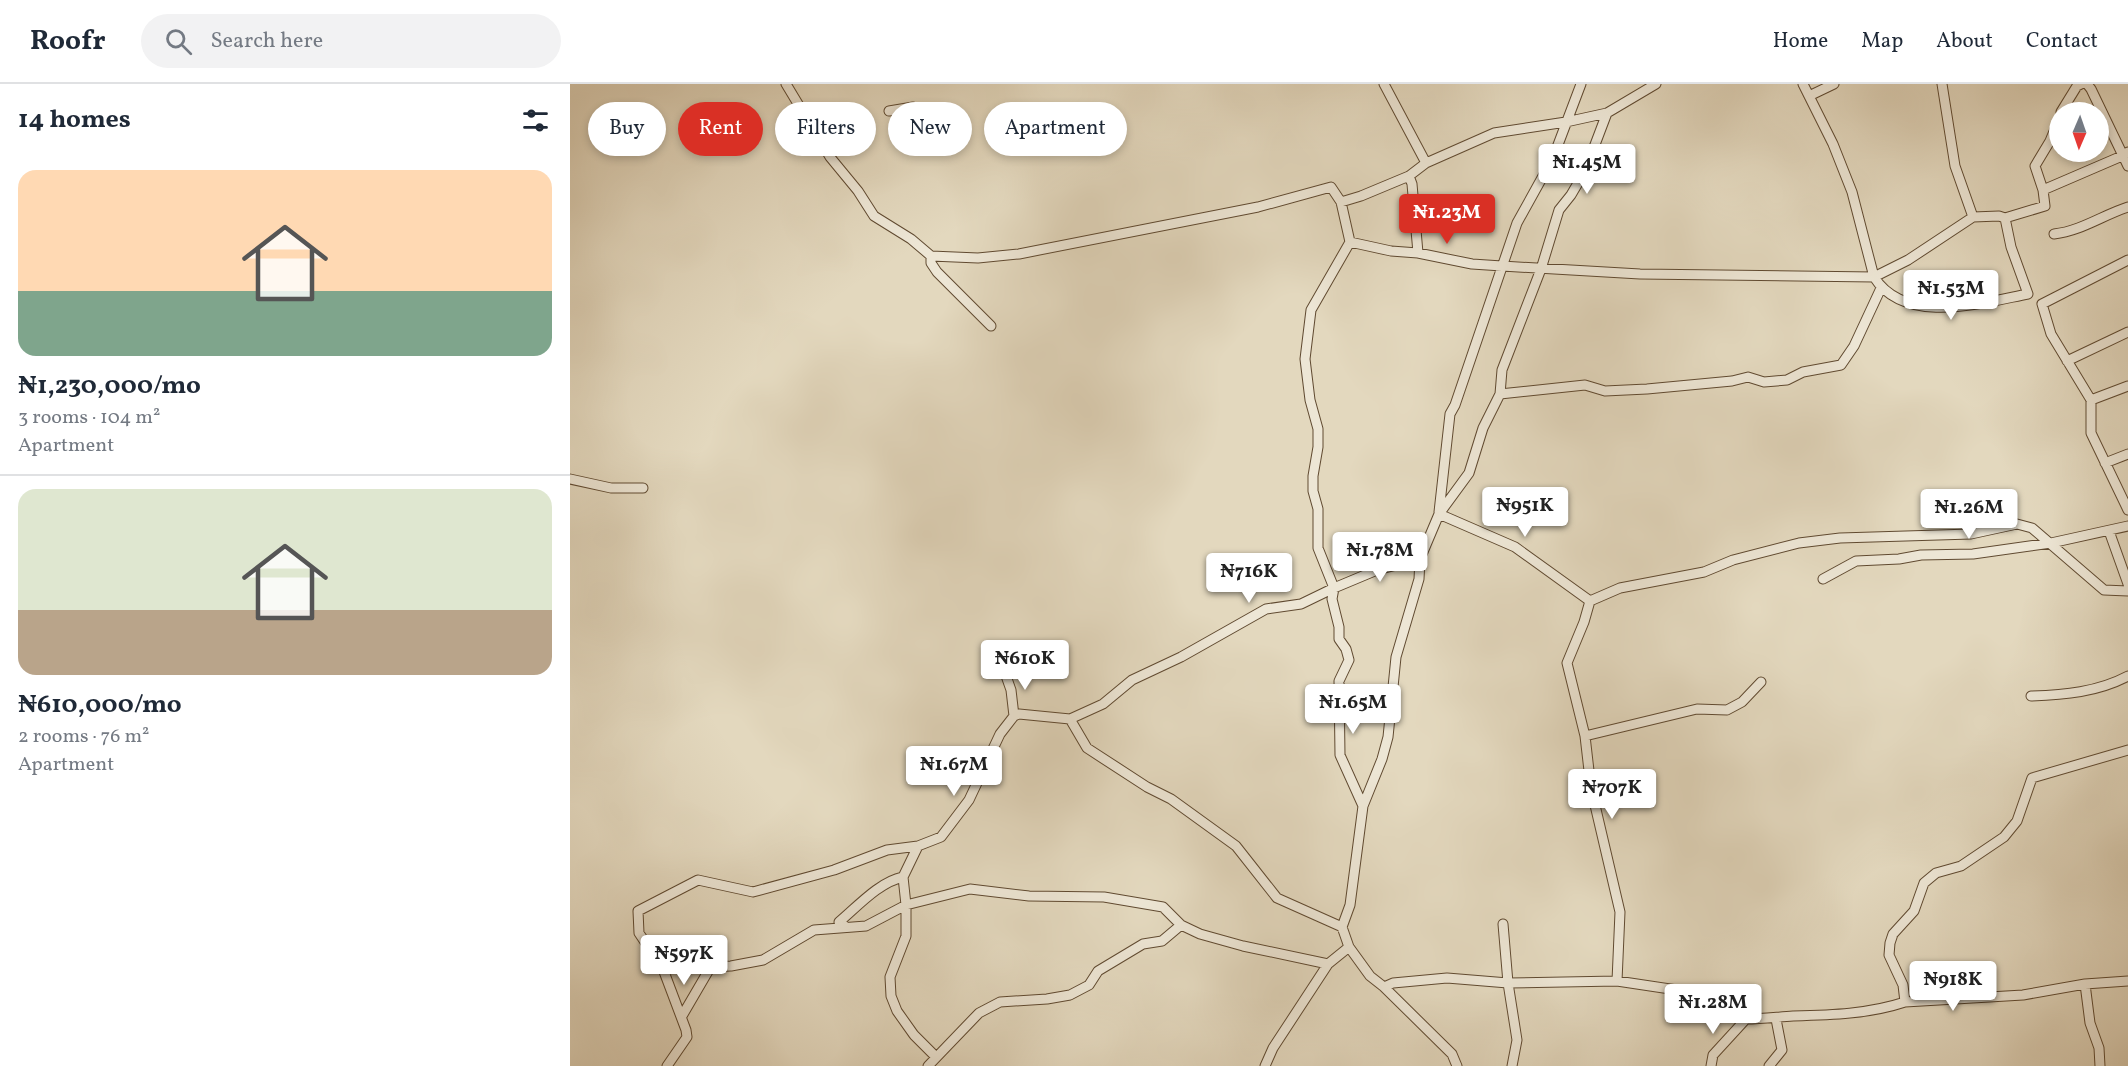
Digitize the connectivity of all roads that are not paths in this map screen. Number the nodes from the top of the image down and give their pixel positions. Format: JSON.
{"nodes":[{"id":1,"x":786,"y":84,"type":"edge"},
{"id":2,"x":1384,"y":84,"type":"edge"},
{"id":3,"x":1581,"y":84,"type":"edge"},
{"id":4,"x":1656,"y":84,"type":"edge"},
{"id":5,"x":1803,"y":84,"type":"edge"},
{"id":6,"x":1834,"y":84,"type":"edge"},
{"id":7,"x":1942,"y":84,"type":"edge"},
{"id":8,"x":2081,"y":84,"type":"edge"},
{"id":9,"x":2087,"y":84,"type":"edge"},
{"id":10,"x":1809,"y":96,"type":"junction"},
{"id":11,"x":2067,"y":102,"type":"edge"},
{"id":12,"x":1607,"y":112,"type":"junction"},
{"id":13,"x":1566,"y":122,"type":"junction"},
{"id":14,"x":2049,"y":143,"type":"edge"},
{"id":15,"x":2125,"y":154,"type":"edge"},
{"id":16,"x":1426,"y":163,"type":"junction"},
{"id":17,"x":2128,"y":166,"type":"edge"},
{"id":18,"x":1409,"y":176,"type":"junction"},
{"id":19,"x":2043,"y":190,"type":"junction"},
{"id":20,"x":1341,"y":202,"type":"junction"},
{"id":21,"x":2128,"y":207,"type":"edge"},
{"id":22,"x":1973,"y":217,"type":"junction"},
{"id":23,"x":2005,"y":218,"type":"junction"},
{"id":24,"x":2054,"y":234,"type":"dead end"},
{"id":25,"x":1350,"y":242,"type":"junction"},
{"id":26,"x":1419,"y":253,"type":"junction"},
{"id":27,"x":931,"y":256,"type":"junction"},
{"id":28,"x":2128,"y":260,"type":"edge"},
{"id":29,"x":1502,"y":266,"type":"junction"},
{"id":30,"x":1541,"y":269,"type":"junction"},
{"id":31,"x":1874,"y":277,"type":"junction"},
{"id":32,"x":1881,"y":288,"type":"junction"},
{"id":33,"x":991,"y":326,"type":"dead end"},
{"id":34,"x":2128,"y":332,"type":"edge"},
{"id":35,"x":2067,"y":361,"type":"junction"},
{"id":36,"x":2128,"y":386,"type":"edge"},
{"id":37,"x":1500,"y":394,"type":"junction"},
{"id":38,"x":2091,"y":400,"type":"junction"},
{"id":39,"x":2128,"y":454,"type":"edge"},
{"id":40,"x":2105,"y":463,"type":"junction"},
{"id":41,"x":570,"y":479,"type":"edge"},
{"id":42,"x":643,"y":488,"type":"dead end"},
{"id":43,"x":2128,"y":510,"type":"edge"},
{"id":44,"x":1439,"y":514,"type":"junction"},
{"id":45,"x":2128,"y":526,"type":"edge"},
{"id":46,"x":2109,"y":531,"type":"junction"},
{"id":47,"x":2051,"y":543,"type":"junction"},
{"id":48,"x":1420,"y":560,"type":"junction"},
{"id":49,"x":1823,"y":579,"type":"dead end"},
{"id":50,"x":2128,"y":584,"type":"edge"},
{"id":51,"x":1334,"y":588,"type":"junction"},
{"id":52,"x":2128,"y":591,"type":"edge"},
{"id":53,"x":1590,"y":601,"type":"junction"},
{"id":54,"x":1005,"y":673,"type":"dead end"},
{"id":55,"x":2128,"y":676,"type":"edge"},
{"id":56,"x":1761,"y":682,"type":"dead end"},
{"id":57,"x":2031,"y":696,"type":"dead end"},
{"id":58,"x":1014,"y":716,"type":"junction"},
{"id":59,"x":1070,"y":719,"type":"junction"},
{"id":60,"x":1585,"y":736,"type":"junction"},
{"id":61,"x":2128,"y":750,"type":"edge"},
{"id":62,"x":1363,"y":806,"type":"junction"},
{"id":63,"x":918,"y":846,"type":"junction"},
{"id":64,"x":903,"y":877,"type":"junction"},
{"id":65,"x":906,"y":905,"type":"junction"},
{"id":66,"x":1503,"y":924,"type":"dead end"},
{"id":67,"x":1181,"y":925,"type":"junction"},
{"id":68,"x":846,"y":927,"type":"junction"},
{"id":69,"x":1342,"y":927,"type":"junction"},
{"id":70,"x":1349,"y":946,"type":"junction"},
{"id":71,"x":1328,"y":964,"type":"junction"},
{"id":72,"x":710,"y":968,"type":"junction"},
{"id":73,"x":663,"y":969,"type":"junction"},
{"id":74,"x":1617,"y":981,"type":"junction"},
{"id":75,"x":2128,"y":981,"type":"edge"},
{"id":76,"x":1508,"y":983,"type":"junction"},
{"id":77,"x":2085,"y":984,"type":"junction"},
{"id":78,"x":1384,"y":987,"type":"junction"},
{"id":79,"x":1905,"y":1002,"type":"junction"},
{"id":80,"x":682,"y":1016,"type":"junction"},
{"id":81,"x":1746,"y":1019,"type":"junction"},
{"id":82,"x":1776,"y":1019,"type":"junction"},
{"id":83,"x":936,"y":1057,"type":"junction"},
{"id":84,"x":667,"y":1066,"type":"edge"},
{"id":85,"x":928,"y":1066,"type":"edge"},
{"id":86,"x":1265,"y":1066,"type":"edge"},
{"id":87,"x":1456,"y":1066,"type":"edge"},
{"id":88,"x":1512,"y":1066,"type":"edge"},
{"id":89,"x":1710,"y":1066,"type":"edge"},
{"id":90,"x":1769,"y":1066,"type":"edge"},
{"id":91,"x":2100,"y":1066,"type":"edge"}],
"edges":[{"from":1,"to":27,"type":"street"},
{"from":2,"to":16,"type":"street"},
{"from":3,"to":13,"type":"street"},
{"from":4,"to":12,"type":"street"},
{"from":5,"to":10,"type":"street"},
{"from":6,"to":10,"type":"street"},
{"from":7,"to":22,"type":"street"},
{"from":8,"to":11,"type":"street"},
{"from":9,"to":15,"type":"street"},
{"from":10,"to":31,"type":"street"},
{"from":12,"to":13,"type":"street"},
{"from":12,"to":30,"type":"street"},
{"from":13,"to":16,"type":"street"},
{"from":13,"to":29,"type":"street"},
{"from":14,"to":19,"type":"street"},
{"from":15,"to":17,"type":"street"},
{"from":15,"to":19,"type":"street"},
{"from":16,"to":18,"type":"street"},
{"from":18,"to":20,"type":"street"},
{"from":18,"to":26,"type":"street"},
{"from":19,"to":23,"type":"street"},
{"from":20,"to":25,"type":"street"},
{"from":20,"to":27,"type":"street"},
{"from":21,"to":24,"type":"street"},
{"from":22,"to":23,"type":"street"},
{"from":22,"to":31,"type":"street"},
{"from":23,"to":32,"type":"street"},
{"from":25,"to":26,"type":"street"},
{"from":25,"to":51,"type":"street"},
{"from":26,"to":29,"type":"street"},
{"from":27,"to":33,"type":"street"},
{"from":28,"to":35,"type":"street"},
{"from":29,"to":30,"type":"street"},
{"from":29,"to":44,"type":"street"},
{"from":30,"to":31,"type":"street"},
{"from":30,"to":37,"type":"street"},
{"from":31,"to":32,"type":"street"},
{"from":32,"to":37,"type":"street"},
{"from":34,"to":35,"type":"street"},
{"from":35,"to":38,"type":"street"},
{"from":36,"to":38,"type":"street"},
{"from":37,"to":44,"type":"street"},
{"from":38,"to":40,"type":"street"},
{"from":39,"to":40,"type":"street"},
{"from":40,"to":43,"type":"street"},
{"from":41,"to":42,"type":"street"},
{"from":44,"to":48,"type":"street"},
{"from":44,"to":53,"type":"street"},
{"from":45,"to":46,"type":"street"},
{"from":46,"to":47,"type":"street"},
{"from":46,"to":50,"type":"street"},
{"from":47,"to":49,"type":"street"},
{"from":47,"to":52,"type":"street"},
{"from":47,"to":53,"type":"street"},
{"from":48,"to":51,"type":"street"},
{"from":48,"to":62,"type":"street"},
{"from":51,"to":59,"type":"street"},
{"from":51,"to":62,"type":"street"},
{"from":53,"to":60,"type":"street"},
{"from":54,"to":58,"type":"street"},
{"from":55,"to":57,"type":"street"},
{"from":56,"to":60,"type":"street"},
{"from":58,"to":59,"type":"street"},
{"from":58,"to":63,"type":"street"},
{"from":59,"to":69,"type":"street"},
{"from":60,"to":74,"type":"street"},
{"from":61,"to":79,"type":"street"},
{"from":62,"to":69,"type":"street"},
{"from":63,"to":64,"type":"street"},
{"from":63,"to":73,"type":"street"},
{"from":64,"to":65,"type":"street"},
{"from":64,"to":68,"type":"street"},
{"from":65,"to":67,"type":"street"},
{"from":65,"to":68,"type":"street"},
{"from":65,"to":83,"type":"street"},
{"from":66,"to":76,"type":"street"},
{"from":67,"to":71,"type":"street"},
{"from":67,"to":83,"type":"street"},
{"from":68,"to":72,"type":"street"},
{"from":69,"to":70,"type":"street"},
{"from":70,"to":71,"type":"street"},
{"from":70,"to":78,"type":"street"},
{"from":71,"to":86,"type":"street"},
{"from":72,"to":73,"type":"street"},
{"from":72,"to":80,"type":"street"},
{"from":73,"to":80,"type":"street"},
{"from":74,"to":76,"type":"street"},
{"from":74,"to":81,"type":"street"},
{"from":75,"to":77,"type":"street"},
{"from":76,"to":78,"type":"street"},
{"from":76,"to":88,"type":"street"},
{"from":77,"to":79,"type":"street"},
{"from":77,"to":91,"type":"street"},
{"from":78,"to":87,"type":"street"},
{"from":79,"to":82,"type":"street"},
{"from":80,"to":84,"type":"street"},
{"from":81,"to":82,"type":"street"},
{"from":81,"to":89,"type":"street"},
{"from":82,"to":90,"type":"street"},
{"from":83,"to":85,"type":"street"}]}
